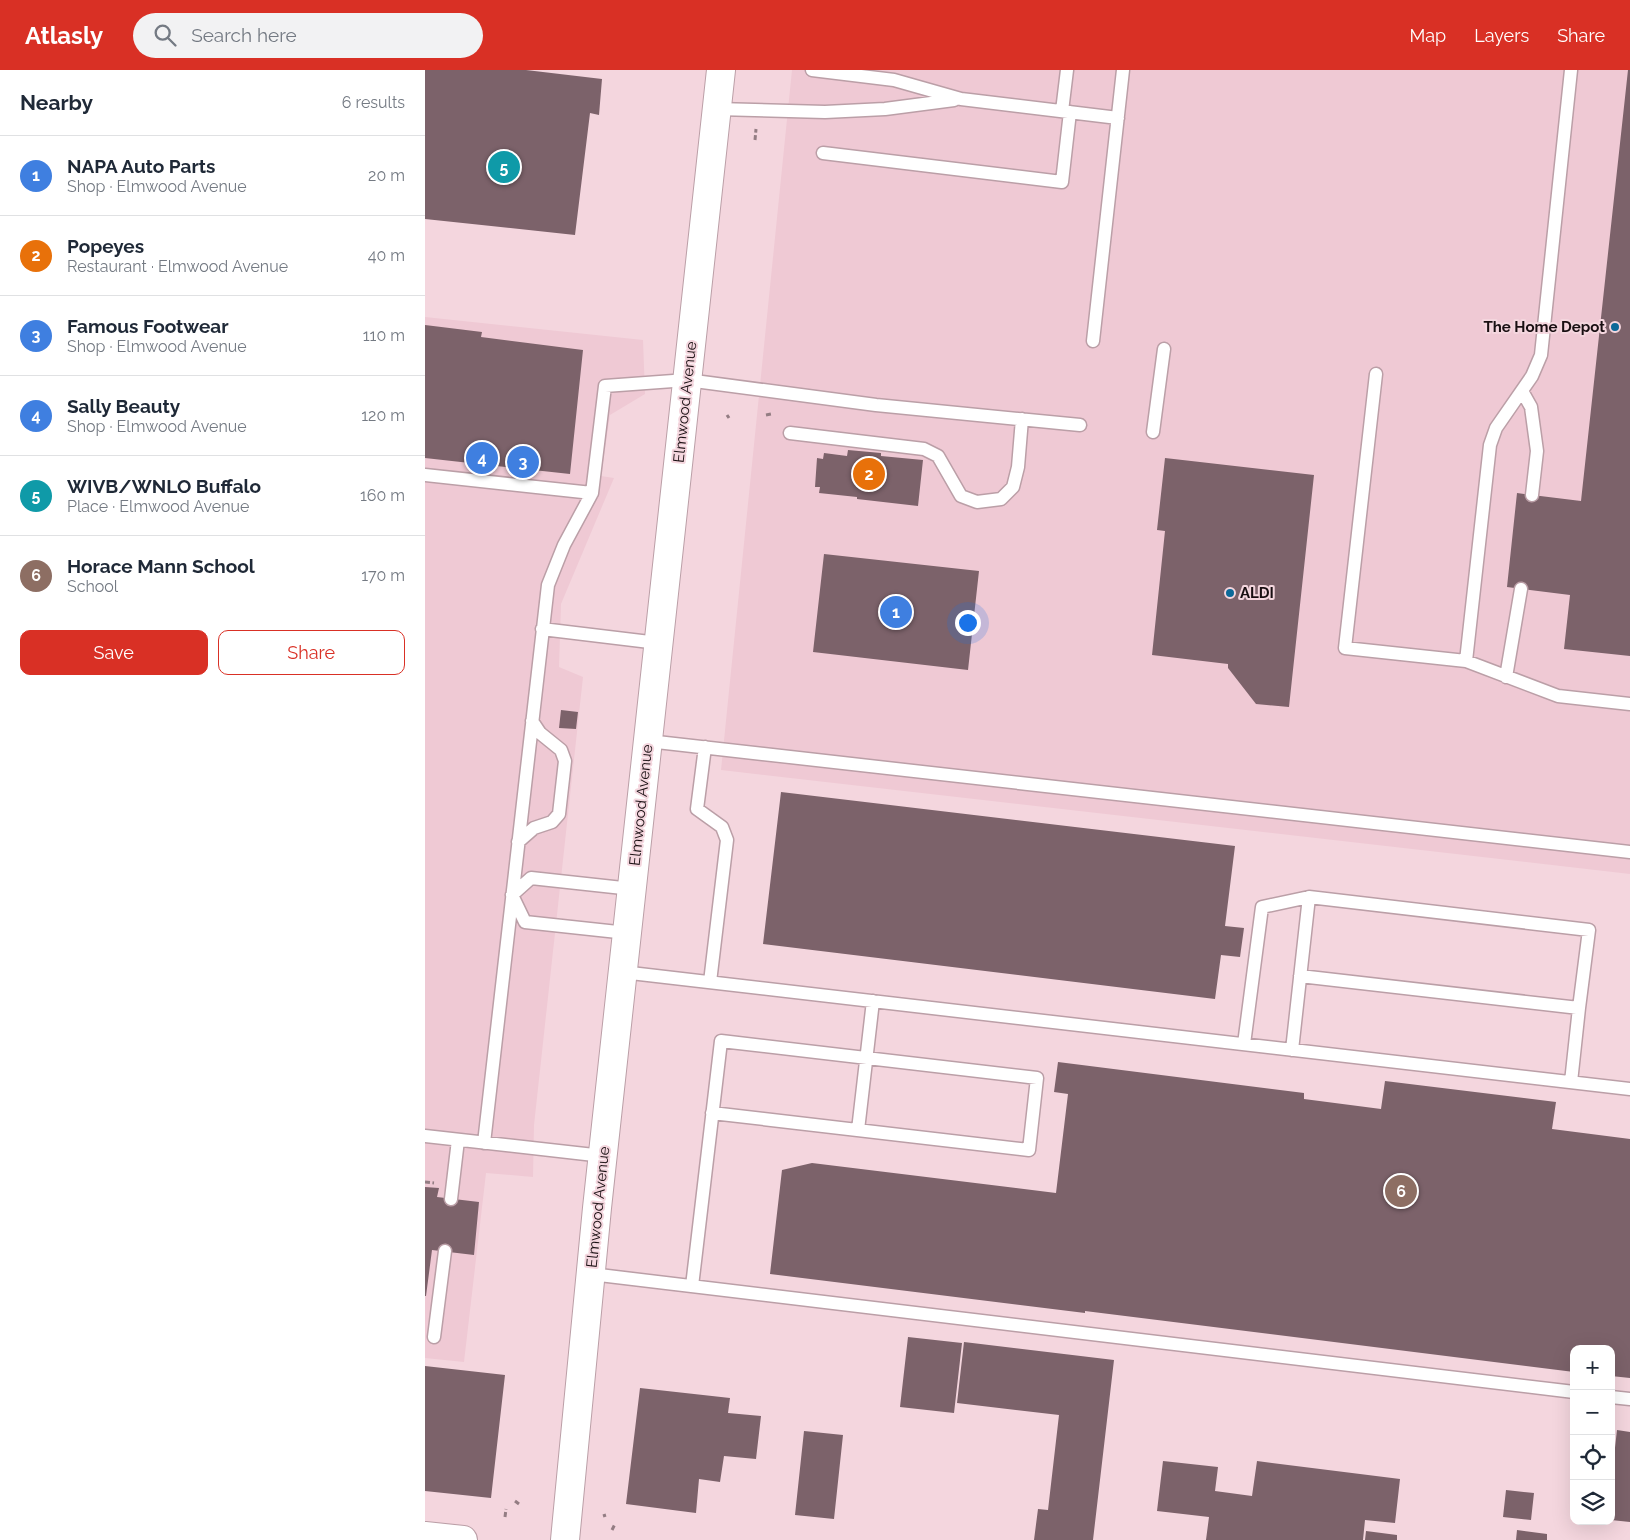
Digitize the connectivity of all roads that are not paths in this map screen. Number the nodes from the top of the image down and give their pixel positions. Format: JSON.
{"nodes":[{"id":1,"x":721,"y":70,"type":"edge"},
{"id":2,"x":812,"y":70,"type":"edge"},
{"id":3,"x":1067,"y":70,"type":"edge"},
{"id":4,"x":1123,"y":70,"type":"edge"},
{"id":5,"x":1571,"y":70,"type":"edge"},
{"id":6,"x":961,"y":99,"type":"junction"},
{"id":7,"x":717,"y":109,"type":"junction"},
{"id":8,"x":1066,"y":112,"type":"junction"},
{"id":9,"x":1118,"y":118,"type":"junction"},
{"id":10,"x":823,"y":153,"type":"dead end"},
{"id":11,"x":1093,"y":341,"type":"dead end"},
{"id":12,"x":1164,"y":350,"type":"dead end"},
{"id":13,"x":1377,"y":374,"type":"dead end"},
{"id":14,"x":687,"y":380,"type":"junction"},
{"id":15,"x":1522,"y":391,"type":"junction"},
{"id":16,"x":1022,"y":419,"type":"junction"},
{"id":17,"x":1080,"y":425,"type":"dead end"},
{"id":18,"x":1153,"y":432,"type":"dead end"},
{"id":19,"x":790,"y":434,"type":"dead end"},
{"id":20,"x":425,"y":475,"type":"edge"},
{"id":21,"x":592,"y":493,"type":"junction"},
{"id":22,"x":1532,"y":495,"type":"dead end"},
{"id":23,"x":1521,"y":589,"type":"dead end"},
{"id":24,"x":542,"y":629,"type":"junction"},
{"id":25,"x":658,"y":644,"type":"junction"},
{"id":26,"x":1466,"y":661,"type":"junction"},
{"id":27,"x":1507,"y":677,"type":"junction"},
{"id":28,"x":1630,"y":704,"type":"edge"},
{"id":29,"x":532,"y":720,"type":"junction"},
{"id":30,"x":648,"y":741,"type":"junction"},
{"id":31,"x":705,"y":747,"type":"junction"},
{"id":32,"x":518,"y":842,"type":"junction"},
{"id":33,"x":1630,"y":852,"type":"edge"},
{"id":34,"x":631,"y":889,"type":"junction"},
{"id":35,"x":512,"y":895,"type":"junction"},
{"id":36,"x":1309,"y":897,"type":"junction"},
{"id":37,"x":627,"y":933,"type":"junction"},
{"id":38,"x":623,"y":972,"type":"junction"},
{"id":39,"x":1300,"y":976,"type":"junction"},
{"id":40,"x":710,"y":982,"type":"junction"},
{"id":41,"x":873,"y":1001,"type":"junction"},
{"id":42,"x":1579,"y":1008,"type":"junction"},
{"id":43,"x":1244,"y":1044,"type":"junction"},
{"id":44,"x":1292,"y":1050,"type":"junction"},
{"id":45,"x":866,"y":1058,"type":"junction"},
{"id":46,"x":1571,"y":1082,"type":"junction"},
{"id":47,"x":1630,"y":1089,"type":"edge"},
{"id":48,"x":712,"y":1113,"type":"junction"},
{"id":49,"x":858,"y":1130,"type":"junction"},
{"id":50,"x":425,"y":1136,"type":"edge"},
{"id":51,"x":458,"y":1140,"type":"junction"},
{"id":52,"x":484,"y":1143,"type":"junction"},
{"id":53,"x":603,"y":1156,"type":"junction"},
{"id":54,"x":451,"y":1199,"type":"dead end"},
{"id":55,"x":445,"y":1251,"type":"dead end"},
{"id":56,"x":591,"y":1274,"type":"junction"},
{"id":57,"x":692,"y":1286,"type":"junction"},
{"id":58,"x":434,"y":1337,"type":"dead end"},
{"id":59,"x":1570,"y":1392,"type":"edge"},
{"id":60,"x":1615,"y":1397,"type":"edge"},
{"id":61,"x":1630,"y":1399,"type":"edge"},
{"id":62,"x":425,"y":1536,"type":"edge"},
{"id":63,"x":463,"y":1540,"type":"edge"},
{"id":64,"x":565,"y":1540,"type":"edge"}],
"edges":[{"from":1,"to":7,"type":"street","name":"Elmwood Avenue"},
{"from":2,"to":6,"type":"lane"},
{"from":3,"to":8,"type":"lane"},
{"from":4,"to":9,"type":"lane"},
{"from":5,"to":15,"type":"lane"},
{"from":6,"to":7,"type":"lane"},
{"from":6,"to":8,"type":"lane"},
{"from":7,"to":14,"type":"street","name":"Elmwood Avenue"},
{"from":8,"to":9,"type":"lane"},
{"from":8,"to":10,"type":"lane"},
{"from":9,"to":11,"type":"lane"},
{"from":12,"to":18,"type":"lane"},
{"from":13,"to":26,"type":"lane"},
{"from":14,"to":16,"type":"lane"},
{"from":14,"to":21,"type":"lane"},
{"from":14,"to":25,"type":"street","name":"Elmwood Avenue"},
{"from":15,"to":22,"type":"lane"},
{"from":15,"to":26,"type":"lane"},
{"from":16,"to":17,"type":"lane"},
{"from":16,"to":19,"type":"lane"},
{"from":20,"to":21,"type":"lane"},
{"from":21,"to":24,"type":"lane"},
{"from":23,"to":27,"type":"lane"},
{"from":24,"to":25,"type":"lane"},
{"from":24,"to":29,"type":"lane"},
{"from":25,"to":30,"type":"street","name":"Elmwood Avenue"},
{"from":26,"to":27,"type":"lane"},
{"from":27,"to":28,"type":"lane"},
{"from":29,"to":32,"type":"lane"},
{"from":29,"to":32,"type":"lane"},
{"from":30,"to":31,"type":"lane"},
{"from":30,"to":34,"type":"street","name":"Elmwood Avenue"},
{"from":31,"to":33,"type":"lane"},
{"from":31,"to":40,"type":"lane"},
{"from":32,"to":35,"type":"lane"},
{"from":34,"to":35,"type":"lane"},
{"from":34,"to":37,"type":"street","name":"Elmwood Avenue"},
{"from":35,"to":37,"type":"lane"},
{"from":35,"to":52,"type":"lane"},
{"from":36,"to":39,"type":"lane"},
{"from":36,"to":42,"type":"lane"},
{"from":36,"to":43,"type":"lane"},
{"from":37,"to":38,"type":"street","name":"Elmwood Avenue"},
{"from":38,"to":40,"type":"lane"},
{"from":38,"to":53,"type":"street","name":"Elmwood Avenue"},
{"from":39,"to":42,"type":"lane"},
{"from":39,"to":44,"type":"lane"},
{"from":40,"to":41,"type":"lane"},
{"from":41,"to":43,"type":"lane"},
{"from":41,"to":45,"type":"lane"},
{"from":42,"to":46,"type":"lane"},
{"from":43,"to":44,"type":"lane"},
{"from":44,"to":46,"type":"lane"},
{"from":45,"to":48,"type":"lane"},
{"from":45,"to":49,"type":"lane"},
{"from":45,"to":49,"type":"lane"},
{"from":46,"to":47,"type":"lane"},
{"from":48,"to":49,"type":"lane"},
{"from":48,"to":57,"type":"lane"},
{"from":50,"to":51,"type":"lane"},
{"from":51,"to":52,"type":"lane"},
{"from":51,"to":54,"type":"lane"},
{"from":52,"to":53,"type":"lane"},
{"from":53,"to":56,"type":"street","name":"Elmwood Avenue"},
{"from":55,"to":58,"type":"lane"},
{"from":56,"to":57,"type":"lane"},
{"from":56,"to":64,"type":"street","name":"Elmwood Avenue"},
{"from":57,"to":59,"type":"lane"},
{"from":60,"to":61,"type":"lane"},
{"from":62,"to":63,"type":"street"}]}
